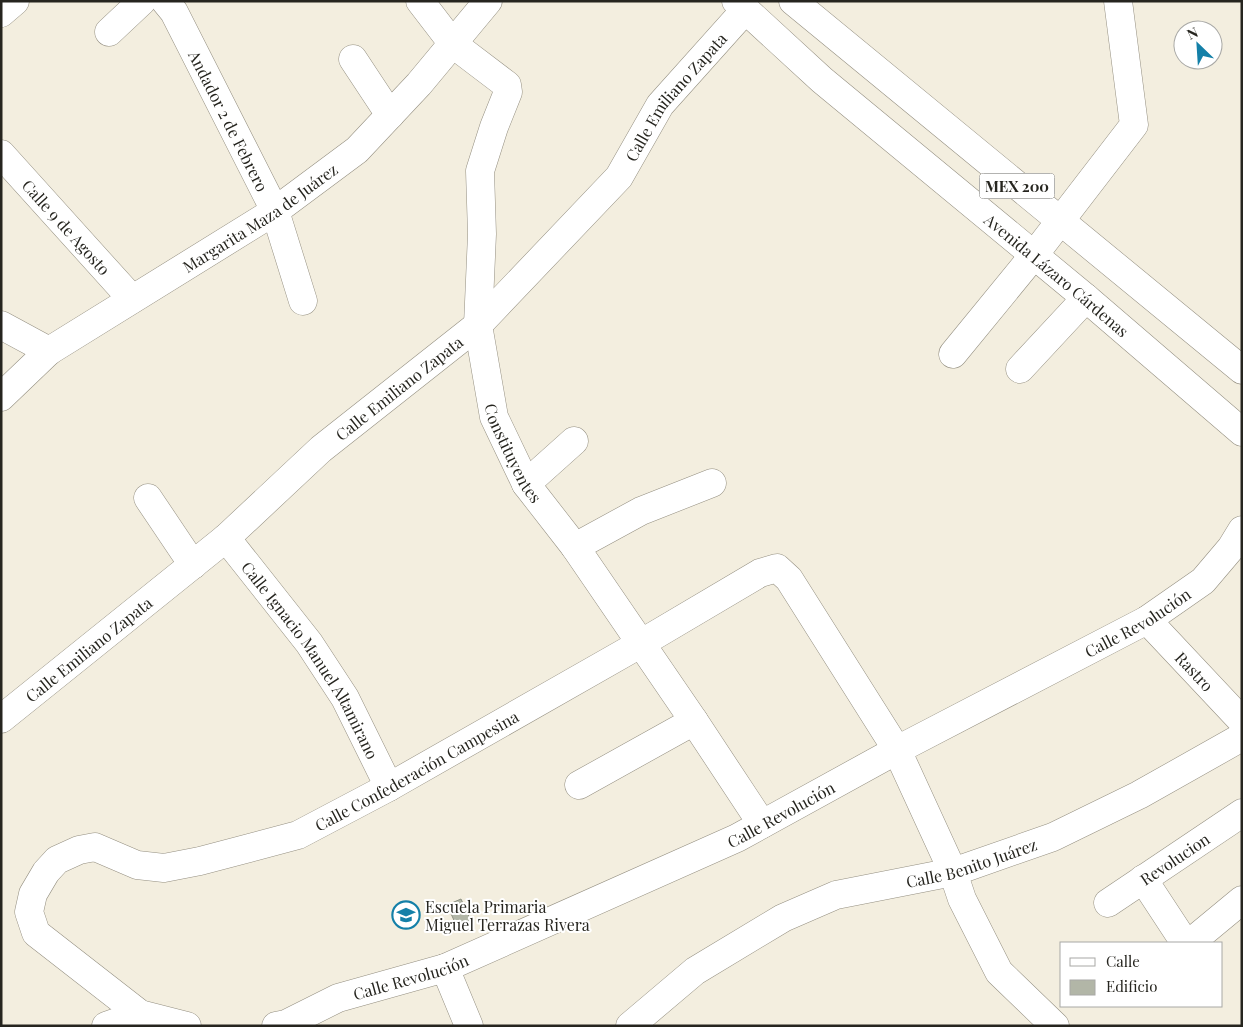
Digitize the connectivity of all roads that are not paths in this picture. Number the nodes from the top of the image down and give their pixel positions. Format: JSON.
{"nodes":[{"id":1,"x":15,"y":1,"type":"edge"},
{"id":2,"x":142,"y":1,"type":"edge"},
{"id":3,"x":165,"y":1,"type":"edge"},
{"id":4,"x":420,"y":1,"type":"edge"},
{"id":5,"x":488,"y":1,"type":"edge"},
{"id":6,"x":793,"y":1,"type":"edge"},
{"id":7,"x":1118,"y":1,"type":"edge"},
{"id":8,"x":741,"y":5,"type":"edge"},
{"id":9,"x":1,"y":13,"type":"edge"},
{"id":10,"x":109,"y":32,"type":"dead end"},
{"id":11,"x":453,"y":44,"type":"junction"},
{"id":12,"x":353,"y":59,"type":"dead end"},
{"id":13,"x":390,"y":115,"type":"junction"},
{"id":14,"x":1,"y":154,"type":"edge"},
{"id":15,"x":275,"y":211,"type":"junction"},
{"id":16,"x":1060,"y":222,"type":"junction"},
{"id":17,"x":1034,"y":255,"type":"junction"},
{"id":18,"x":1086,"y":298,"type":"junction"},
{"id":19,"x":132,"y":299,"type":"junction"},
{"id":20,"x":303,"y":301,"type":"dead end"},
{"id":21,"x":1,"y":325,"type":"edge"},
{"id":22,"x":478,"y":325,"type":"junction"},
{"id":23,"x":49,"y":350,"type":"junction"},
{"id":24,"x":953,"y":354,"type":"dead end"},
{"id":25,"x":1020,"y":369,"type":"dead end"},
{"id":26,"x":1242,"y":370,"type":"edge"},
{"id":27,"x":1,"y":397,"type":"edge"},
{"id":28,"x":1242,"y":432,"type":"edge"},
{"id":29,"x":574,"y":441,"type":"dead end"},
{"id":30,"x":712,"y":483,"type":"dead end"},
{"id":31,"x":526,"y":484,"type":"junction"},
{"id":32,"x":148,"y":498,"type":"dead end"},
{"id":33,"x":1242,"y":530,"type":"edge"},
{"id":34,"x":226,"y":538,"type":"junction"},
{"id":35,"x":575,"y":548,"type":"junction"},
{"id":36,"x":193,"y":565,"type":"junction"},
{"id":37,"x":1147,"y":620,"type":"junction"},
{"id":38,"x":640,"y":644,"type":"junction"},
{"id":39,"x":1,"y":719,"type":"edge"},
{"id":40,"x":694,"y":721,"type":"junction"},
{"id":41,"x":1242,"y":721,"type":"edge"},
{"id":42,"x":1242,"y":737,"type":"edge"},
{"id":43,"x":897,"y":750,"type":"junction"},
{"id":44,"x":579,"y":785,"type":"dead end"},
{"id":45,"x":388,"y":787,"type":"junction"},
{"id":46,"x":1242,"y":813,"type":"edge"},
{"id":47,"x":762,"y":824,"type":"junction"},
{"id":48,"x":952,"y":872,"type":"junction"},
{"id":49,"x":1143,"y":879,"type":"junction"},
{"id":50,"x":1242,"y":900,"type":"edge"},
{"id":51,"x":1108,"y":903,"type":"dead end"},
{"id":52,"x":1184,"y":942,"type":"edge"},
{"id":53,"x":1191,"y":942,"type":"edge"},
{"id":54,"x":445,"y":968,"type":"junction"},
{"id":55,"x":140,"y":1014,"type":"junction"},
{"id":56,"x":106,"y":1026,"type":"edge"},
{"id":57,"x":187,"y":1026,"type":"edge"},
{"id":58,"x":276,"y":1026,"type":"edge"},
{"id":59,"x":469,"y":1026,"type":"edge"},
{"id":60,"x":630,"y":1026,"type":"edge"},
{"id":61,"x":1055,"y":1026,"type":"edge"}],
"edges":[{"from":1,"to":9,"type":"street"},
{"from":2,"to":10,"type":"street"},
{"from":3,"to":15,"type":"street","name":"Andador 2 de Febrero"},
{"from":4,"to":11,"type":"street","name":"Constituyentes"},
{"from":5,"to":11,"type":"street","name":"Margarita Maza de Juárez"},
{"from":6,"to":16,"type":"street","number":"MEX 200"},
{"from":7,"to":16,"type":"street"},
{"from":8,"to":17,"type":"street","name":"Avenida Lázaro Cárdenas","number":"MEX 200"},
{"from":8,"to":22,"type":"street","name":"Calle Emiliano Zapata"},
{"from":11,"to":13,"type":"street","name":"Margarita Maza de Juárez"},
{"from":11,"to":22,"type":"street","name":"Constituyentes"},
{"from":12,"to":13,"type":"street"},
{"from":13,"to":15,"type":"street","name":"Margarita Maza de Juárez"},
{"from":14,"to":19,"type":"street","name":"Calle 9 de Agosto"},
{"from":15,"to":19,"type":"street","name":"Margarita Maza de Juárez"},
{"from":15,"to":20,"type":"street","name":"Andador 2 de Febrero"},
{"from":16,"to":17,"type":"street"},
{"from":16,"to":26,"type":"street","number":"MEX 200"},
{"from":17,"to":18,"type":"street","name":"Avenida Lázaro Cárdenas","number":"MEX 200"},
{"from":17,"to":24,"type":"street"},
{"from":18,"to":25,"type":"street"},
{"from":18,"to":28,"type":"street","name":"Avenida Lázaro Cárdenas","number":"MEX 200"},
{"from":19,"to":23,"type":"street","name":"Margarita Maza de Juárez"},
{"from":21,"to":23,"type":"street"},
{"from":22,"to":31,"type":"street","name":"Constituyentes"},
{"from":22,"to":34,"type":"street","name":"Calle Emiliano Zapata"},
{"from":23,"to":27,"type":"street","name":"Margarita Maza de Juárez"},
{"from":29,"to":31,"type":"street"},
{"from":30,"to":35,"type":"street"},
{"from":31,"to":35,"type":"street","name":"Constituyentes"},
{"from":32,"to":36,"type":"street"},
{"from":33,"to":37,"type":"street","name":"Calle Revolución"},
{"from":34,"to":36,"type":"street","name":"Calle Emiliano Zapata"},
{"from":34,"to":45,"type":"street","name":"Calle Ignacio Manuel Altamirano"},
{"from":35,"to":38,"type":"street","name":"Constituyentes"},
{"from":36,"to":39,"type":"street","name":"Calle Emiliano Zapata"},
{"from":37,"to":41,"type":"street","name":"Rastro"},
{"from":37,"to":43,"type":"street","name":"Calle Revolución"},
{"from":38,"to":40,"type":"street","name":"Constituyentes"},
{"from":38,"to":43,"type":"street","name":"Calle Confederación Campesina"},
{"from":38,"to":45,"type":"street","name":"Calle Confederación Campesina"},
{"from":40,"to":44,"type":"street"},
{"from":40,"to":47,"type":"street","name":"Constituyentes"},
{"from":42,"to":48,"type":"street","name":"Calle Benito Juárez"},
{"from":43,"to":47,"type":"street","name":"Calle Revolución"},
{"from":43,"to":48,"type":"street"},
{"from":45,"to":55,"type":"street","name":"Calle Confederación Campesina"},
{"from":46,"to":49,"type":"street","name":"Revolucion"},
{"from":47,"to":54,"type":"street","name":"Calle Revolución"},
{"from":48,"to":60,"type":"street","name":"Calle Benito Juárez"},
{"from":48,"to":61,"type":"street"},
{"from":49,"to":51,"type":"street","name":"Revolucion"},
{"from":49,"to":52,"type":"street"},
{"from":50,"to":53,"type":"street"},
{"from":54,"to":58,"type":"street","name":"Calle Revolución"},
{"from":54,"to":59,"type":"street"},
{"from":55,"to":56,"type":"street"},
{"from":55,"to":57,"type":"street"}]}
